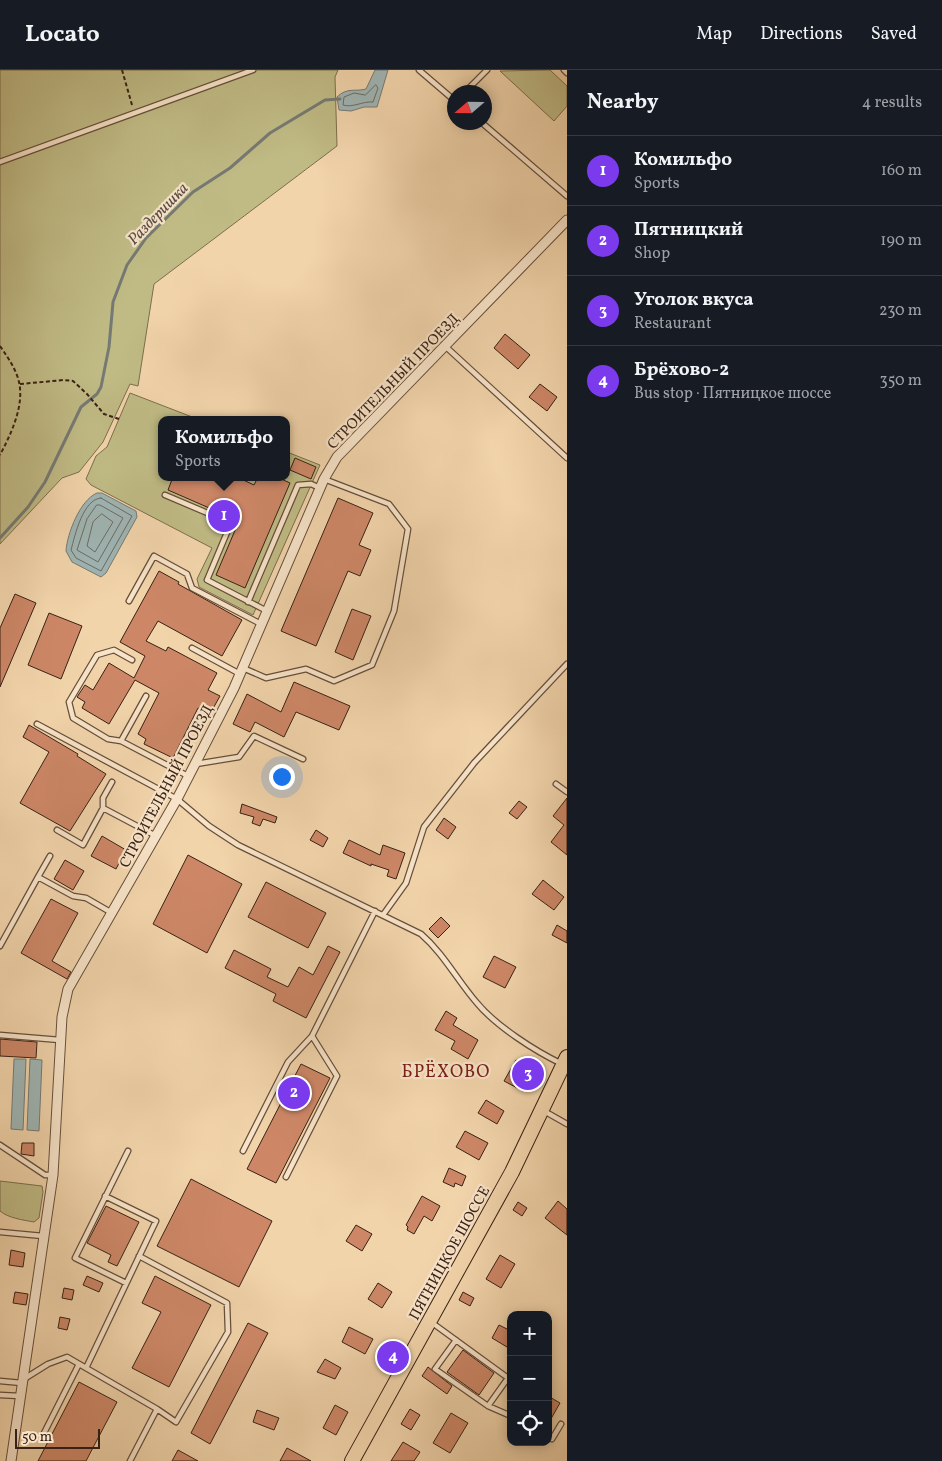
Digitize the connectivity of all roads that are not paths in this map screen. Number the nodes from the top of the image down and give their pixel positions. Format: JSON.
{"nodes":[{"id":1,"x":253,"y":70,"type":"edge"},
{"id":2,"x":419,"y":70,"type":"edge"},
{"id":3,"x":487,"y":70,"type":"edge"},
{"id":4,"x":564,"y":70,"type":"edge"},
{"id":5,"x":567,"y":73,"type":"edge"},
{"id":6,"x":472,"y":85,"type":"edge"},
{"id":7,"x":447,"y":94,"type":"edge"},
{"id":8,"x":490,"y":130,"type":"edge"},
{"id":9,"x":0,"y":162,"type":"edge"},
{"id":10,"x":567,"y":196,"type":"edge"},
{"id":11,"x":567,"y":220,"type":"edge"},
{"id":12,"x":445,"y":346,"type":"junction"},
{"id":13,"x":567,"y":458,"type":"edge"},
{"id":14,"x":324,"y":479,"type":"junction"},
{"id":15,"x":320,"y":488,"type":"junction"},
{"id":16,"x":165,"y":495,"type":"dead end"},
{"id":17,"x":129,"y":601,"type":"dead end"},
{"id":18,"x":248,"y":602,"type":"junction"},
{"id":19,"x":267,"y":611,"type":"junction"},
{"id":20,"x":261,"y":624,"type":"junction"},
{"id":21,"x":192,"y":648,"type":"dead end"},
{"id":22,"x":132,"y":660,"type":"dead end"},
{"id":23,"x":567,"y":664,"type":"edge"},
{"id":24,"x":241,"y":671,"type":"junction"},
{"id":25,"x":146,"y":696,"type":"dead end"},
{"id":26,"x":37,"y":724,"type":"dead end"},
{"id":27,"x":121,"y":741,"type":"junction"},
{"id":28,"x":303,"y":759,"type":"dead end"},
{"id":29,"x":195,"y":764,"type":"junction"},
{"id":30,"x":188,"y":776,"type":"junction"},
{"id":31,"x":112,"y":782,"type":"dead end"},
{"id":32,"x":556,"y":784,"type":"dead end"},
{"id":33,"x":567,"y":792,"type":"edge"},
{"id":34,"x":177,"y":799,"type":"junction"},
{"id":35,"x":103,"y":808,"type":"junction"},
{"id":36,"x":57,"y":830,"type":"dead end"},
{"id":37,"x":156,"y":836,"type":"junction"},
{"id":38,"x":50,"y":856,"type":"dead end"},
{"id":39,"x":38,"y":877,"type":"junction"},
{"id":40,"x":375,"y":912,"type":"junction"},
{"id":41,"x":112,"y":913,"type":"junction"},
{"id":42,"x":383,"y":915,"type":"junction"},
{"id":43,"x":0,"y":946,"type":"edge"},
{"id":44,"x":0,"y":1035,"type":"edge"},
{"id":45,"x":312,"y":1036,"type":"junction"},
{"id":46,"x":60,"y":1040,"type":"junction"},
{"id":47,"x":565,"y":1061,"type":"edge"},
{"id":48,"x":543,"y":1110,"type":"junction"},
{"id":49,"x":567,"y":1124,"type":"edge"},
{"id":50,"x":0,"y":1146,"type":"edge"},
{"id":51,"x":128,"y":1150,"type":"dead end"},
{"id":52,"x":243,"y":1151,"type":"dead end"},
{"id":53,"x":53,"y":1175,"type":"junction"},
{"id":54,"x":286,"y":1177,"type":"dead end"},
{"id":55,"x":105,"y":1196,"type":"junction"},
{"id":56,"x":0,"y":1232,"type":"edge"},
{"id":57,"x":43,"y":1236,"type":"junction"},
{"id":58,"x":138,"y":1256,"type":"junction"},
{"id":59,"x":126,"y":1283,"type":"junction"},
{"id":60,"x":429,"y":1321,"type":"junction"},
{"id":61,"x":456,"y":1340,"type":"junction"},
{"id":62,"x":79,"y":1364,"type":"junction"},
{"id":63,"x":86,"y":1368,"type":"junction"},
{"id":64,"x":0,"y":1381,"type":"edge"},
{"id":65,"x":24,"y":1381,"type":"junction"},
{"id":66,"x":0,"y":1395,"type":"edge"},
{"id":67,"x":21,"y":1396,"type":"junction"},
{"id":68,"x":488,"y":1406,"type":"junction"},
{"id":69,"x":157,"y":1409,"type":"junction"},
{"id":70,"x":507,"y":1414,"type":"edge"},
{"id":71,"x":561,"y":1424,"type":"dead end"},
{"id":72,"x":43,"y":1435,"type":"dead end"},
{"id":73,"x":552,"y":1439,"type":"edge"},
{"id":74,"x":11,"y":1461,"type":"edge"},
{"id":75,"x":130,"y":1461,"type":"edge"},
{"id":76,"x":352,"y":1461,"type":"edge"}],
"edges":[{"from":1,"to":9,"type":"lane"},
{"from":2,"to":7,"type":"lane"},
{"from":3,"to":6,"type":"lane"},
{"from":4,"to":5,"type":"lane"},
{"from":8,"to":10,"type":"lane"},
{"from":11,"to":12,"type":"street","name":"СТРОИТЕЛЬНЫЙ ПРОЕЗД"},
{"from":12,"to":13,"type":"lane"},
{"from":12,"to":14,"type":"street","name":"СТРОИТЕЛЬНЫЙ ПРОЕЗД"},
{"from":14,"to":15,"type":"street","name":"СТРОИТЕЛЬНЫЙ ПРОЕЗД"},
{"from":14,"to":24,"type":"lane"},
{"from":15,"to":18,"type":"lane"},
{"from":15,"to":19,"type":"street","name":"СТРОИТЕЛЬНЫЙ ПРОЕЗД"},
{"from":16,"to":18,"type":"lane"},
{"from":17,"to":20,"type":"lane"},
{"from":18,"to":19,"type":"lane"},
{"from":19,"to":20,"type":"street","name":"СТРОИТЕЛЬНЫЙ ПРОЕЗД"},
{"from":20,"to":24,"type":"street","name":"СТРОИТЕЛЬНЫЙ ПРОЕЗД"},
{"from":21,"to":24,"type":"lane"},
{"from":22,"to":27,"type":"lane"},
{"from":23,"to":42,"type":"lane"},
{"from":24,"to":29,"type":"street","name":"СТРОИТЕЛЬНЫЙ ПРОЕЗД"},
{"from":25,"to":27,"type":"lane"},
{"from":26,"to":34,"type":"lane"},
{"from":27,"to":30,"type":"lane"},
{"from":28,"to":29,"type":"lane"},
{"from":29,"to":30,"type":"street","name":"СТРОИТЕЛЬНЫЙ ПРОЕЗД"},
{"from":30,"to":34,"type":"street","name":"СТРОИТЕЛЬНЫЙ ПРОЕЗД"},
{"from":31,"to":35,"type":"lane"},
{"from":32,"to":33,"type":"lane"},
{"from":34,"to":37,"type":"street","name":"СТРОИТЕЛЬНЫЙ ПРОЕЗД"},
{"from":34,"to":40,"type":"lane"},
{"from":35,"to":36,"type":"lane"},
{"from":35,"to":37,"type":"lane"},
{"from":37,"to":41,"type":"street","name":"СТРОИТЕЛЬНЫЙ ПРОЕЗД"},
{"from":38,"to":39,"type":"lane"},
{"from":39,"to":41,"type":"lane"},
{"from":39,"to":43,"type":"lane"},
{"from":40,"to":42,"type":"lane"},
{"from":40,"to":45,"type":"lane"},
{"from":41,"to":46,"type":"street","name":"СТРОИТЕЛЬНЫЙ ПРОЕЗД"},
{"from":42,"to":47,"type":"lane"},
{"from":44,"to":46,"type":"lane"},
{"from":45,"to":52,"type":"lane"},
{"from":45,"to":54,"type":"lane"},
{"from":46,"to":53,"type":"street","name":"СТРОИТЕЛЬНЫЙ ПРОЕЗД"},
{"from":47,"to":48,"type":"main road","name":"ПЯТНИЦКОЕ ШОССЕ"},
{"from":48,"to":49,"type":"lane"},
{"from":48,"to":60,"type":"main road","name":"ПЯТНИЦКОЕ ШОССЕ"},
{"from":50,"to":53,"type":"lane"},
{"from":51,"to":55,"type":"lane"},
{"from":53,"to":57,"type":"street","name":"СТРОИТЕЛЬНЫЙ ПРОЕЗД"},
{"from":55,"to":58,"type":"lane"},
{"from":55,"to":59,"type":"lane"},
{"from":56,"to":57,"type":"lane"},
{"from":57,"to":65,"type":"street","name":"СТРОИТЕЛЬНЫЙ ПРОЕЗД"},
{"from":58,"to":59,"type":"lane"},
{"from":58,"to":69,"type":"lane"},
{"from":59,"to":63,"type":"lane"},
{"from":60,"to":61,"type":"lane"},
{"from":60,"to":76,"type":"main road","name":"ПЯТНИЦКОЕ ШОССЕ"},
{"from":61,"to":68,"type":"lane"},
{"from":61,"to":68,"type":"lane"},
{"from":62,"to":63,"type":"lane"},
{"from":62,"to":65,"type":"lane"},
{"from":62,"to":72,"type":"lane"},
{"from":63,"to":69,"type":"lane"},
{"from":64,"to":65,"type":"lane"},
{"from":65,"to":67,"type":"street","name":"СТРОИТЕЛЬНЫЙ ПРОЕЗД"},
{"from":66,"to":67,"type":"lane"},
{"from":67,"to":74,"type":"street","name":"СТРОИТЕЛЬНЫЙ ПРОЕЗД"},
{"from":68,"to":70,"type":"lane"},
{"from":69,"to":75,"type":"lane"},
{"from":71,"to":73,"type":"lane"}]}
